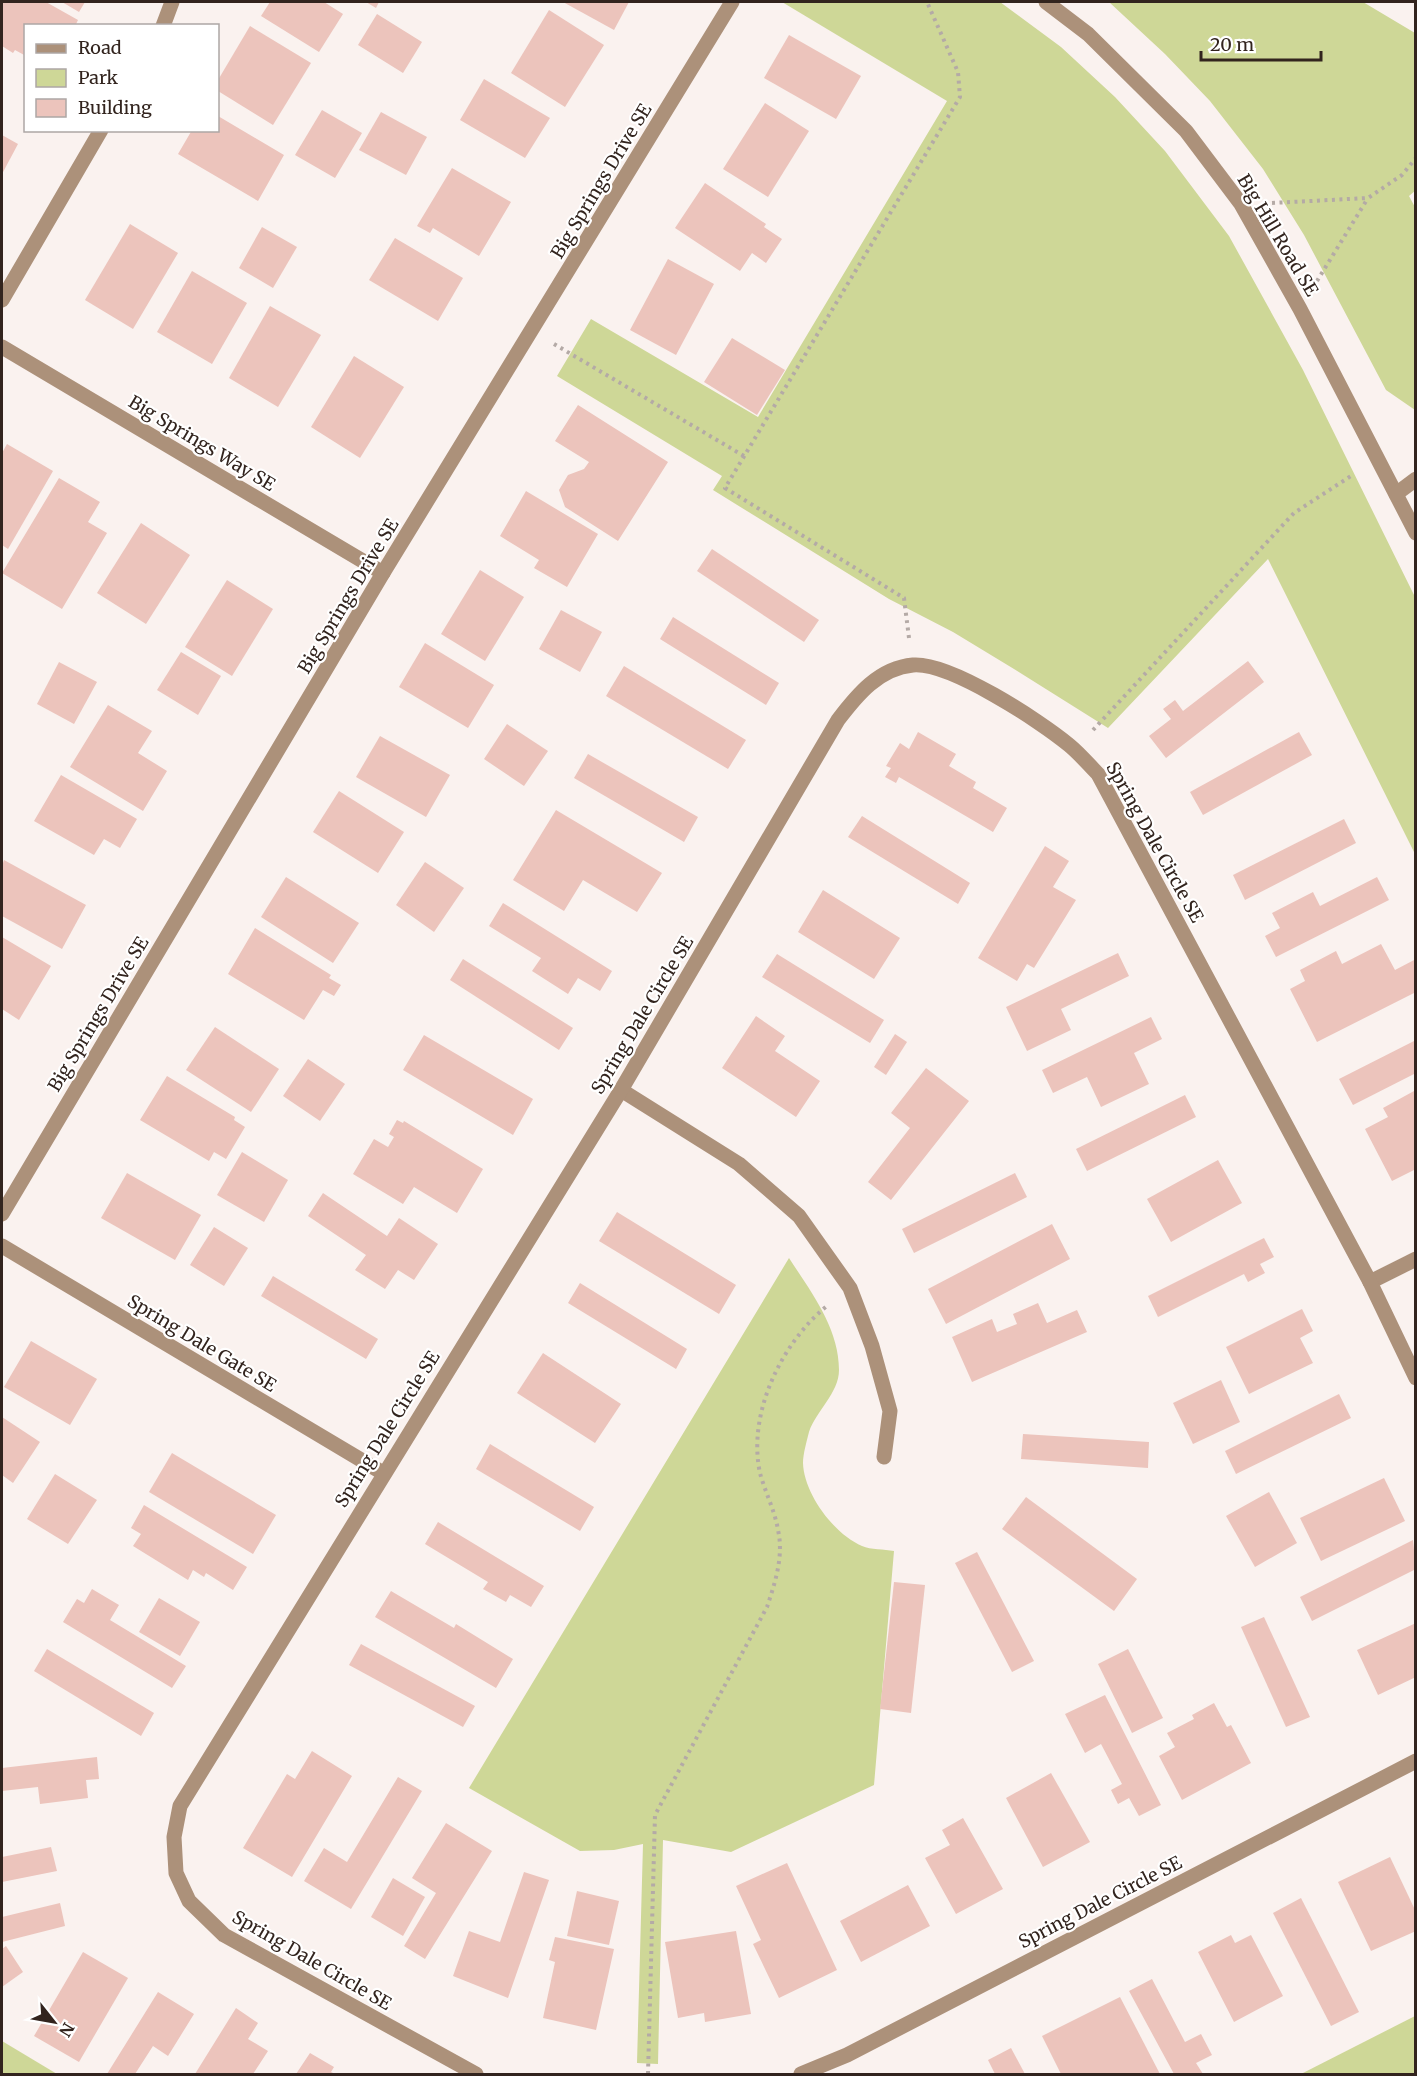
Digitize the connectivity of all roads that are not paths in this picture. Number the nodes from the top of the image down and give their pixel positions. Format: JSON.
{"nodes":[{"id":1,"x":172,"y":2,"type":"edge"},
{"id":2,"x":732,"y":2,"type":"edge"},
{"id":3,"x":1046,"y":2,"type":"edge"},
{"id":4,"x":164,"y":24,"type":"edge"},
{"id":5,"x":100,"y":132,"type":"edge"},
{"id":6,"x":2,"y":300,"type":"edge"},
{"id":7,"x":2,"y":347,"type":"edge"},
{"id":8,"x":1416,"y":479,"type":"edge"},
{"id":9,"x":1396,"y":494,"type":"junction"},
{"id":10,"x":1416,"y":533,"type":"edge"},
{"id":11,"x":384,"y":573,"type":"junction"},
{"id":12,"x":621,"y":1090,"type":"junction"},
{"id":13,"x":2,"y":1214,"type":"edge"},
{"id":14,"x":2,"y":1246,"type":"edge"},
{"id":15,"x":1416,"y":1259,"type":"edge"},
{"id":16,"x":1370,"y":1282,"type":"junction"},
{"id":17,"x":1416,"y":1378,"type":"edge"},
{"id":18,"x":884,"y":1457,"type":"dead end"},
{"id":19,"x":383,"y":1473,"type":"junction"},
{"id":20,"x":1416,"y":1761,"type":"edge"},
{"id":21,"x":476,"y":2074,"type":"edge"},
{"id":22,"x":801,"y":2074,"type":"edge"}],
"edges":[{"from":1,"to":4,"type":"street"},
{"from":2,"to":11,"type":"street","name":"Big Springs Drive SE"},
{"from":3,"to":9,"type":"street","name":"Big Hill Road SE"},
{"from":5,"to":6,"type":"street"},
{"from":7,"to":11,"type":"street","name":"Big Springs Way SE"},
{"from":8,"to":9,"type":"street"},
{"from":9,"to":10,"type":"street","name":"Big Hill Road SE"},
{"from":11,"to":13,"type":"street","name":"Big Springs Drive SE"},
{"from":12,"to":16,"type":"street","name":"Spring Dale Circle SE"},
{"from":12,"to":18,"type":"street"},
{"from":12,"to":19,"type":"street","name":"Spring Dale Circle SE"},
{"from":14,"to":19,"type":"street","name":"Spring Dale Gate SE"},
{"from":15,"to":16,"type":"street"},
{"from":16,"to":17,"type":"street","name":"Spring Dale Circle SE"},
{"from":19,"to":21,"type":"street","name":"Spring Dale Circle SE"},
{"from":20,"to":22,"type":"street","name":"Spring Dale Circle SE"}]}
